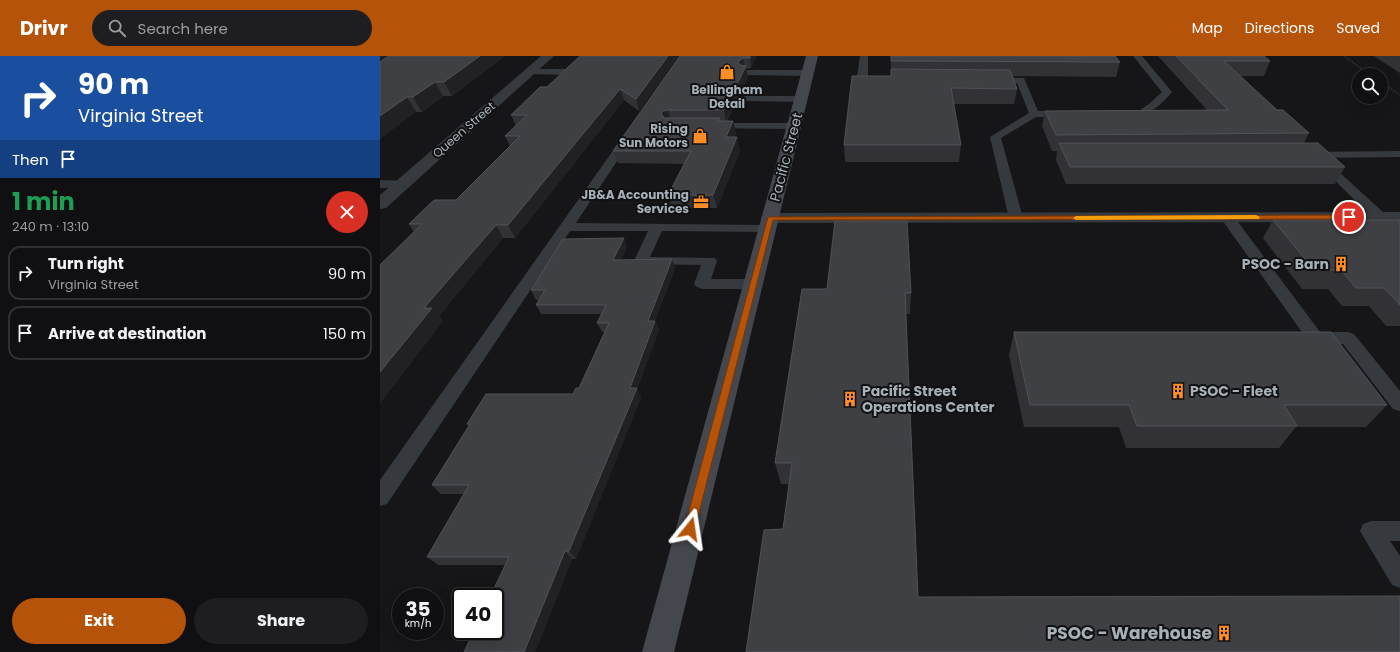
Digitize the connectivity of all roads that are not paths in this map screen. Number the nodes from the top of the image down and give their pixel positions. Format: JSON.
{"nodes":[{"id":1,"x":548,"y":56,"type":"edge"},
{"id":2,"x":864,"y":56,"type":"edge"},
{"id":3,"x":1137,"y":56,"type":"edge"},
{"id":4,"x":810,"y":65,"type":"edge"},
{"id":5,"x":530,"y":72,"type":"junction"},
{"id":6,"x":567,"y":72,"type":"edge"},
{"id":7,"x":746,"y":73,"type":"edge"},
{"id":8,"x":895,"y":80,"type":"edge"},
{"id":9,"x":982,"y":80,"type":"edge"},
{"id":10,"x":745,"y":99,"type":"dead end"},
{"id":11,"x":801,"y":99,"type":"junction"},
{"id":12,"x":1034,"y":114,"type":"junction"},
{"id":13,"x":1080,"y":115,"type":"edge"},
{"id":14,"x":1110,"y":115,"type":"edge"},
{"id":15,"x":636,"y":126,"type":"edge"},
{"id":16,"x":703,"y":126,"type":"edge"},
{"id":17,"x":794,"y":126,"type":"junction"},
{"id":18,"x":1298,"y":154,"type":"edge"},
{"id":19,"x":1313,"y":154,"type":"junction"},
{"id":20,"x":1400,"y":154,"type":"edge"},
{"id":21,"x":380,"y":184,"type":"edge"},
{"id":22,"x":403,"y":184,"type":"junction"},
{"id":23,"x":380,"y":204,"type":"edge"},
{"id":24,"x":1227,"y":217,"type":"junction"},
{"id":25,"x":1380,"y":217,"type":"junction"},
{"id":26,"x":1400,"y":217,"type":"edge"},
{"id":27,"x":1016,"y":218,"type":"junction"},
{"id":28,"x":769,"y":223,"type":"junction"},
{"id":29,"x":566,"y":228,"type":"junction"},
{"id":30,"x":657,"y":228,"type":"junction"},
{"id":31,"x":753,"y":284,"type":"junction"},
{"id":32,"x":1400,"y":404,"type":"edge"},
{"id":33,"x":380,"y":497,"type":"edge"},
{"id":34,"x":1400,"y":531,"type":"edge"},
{"id":35,"x":1400,"y":577,"type":"edge"},
{"id":36,"x":658,"y":652,"type":"edge"}],
"edges":[{"from":1,"to":5,"type":"street","name":"Queen Street"},
{"from":2,"to":8,"type":"lane"},
{"from":3,"to":14,"type":"lane"},
{"from":4,"to":7,"type":"lane"},
{"from":4,"to":11,"type":"street","name":"Pacific Street"},
{"from":5,"to":6,"type":"lane"},
{"from":5,"to":22,"type":"street","name":"Queen Street"},
{"from":9,"to":12,"type":"lane"},
{"from":10,"to":11,"type":"lane"},
{"from":11,"to":17,"type":"street","name":"Pacific Street"},
{"from":12,"to":13,"type":"lane"},
{"from":12,"to":27,"type":"lane"},
{"from":15,"to":29,"type":"lane"},
{"from":16,"to":17,"type":"lane"},
{"from":17,"to":28,"type":"street","name":"Pacific Street"},
{"from":18,"to":19,"type":"lane"},
{"from":19,"to":20,"type":"lane"},
{"from":19,"to":25,"type":"lane"},
{"from":21,"to":22,"type":"lane"},
{"from":22,"to":23,"type":"street","name":"Queen Street"},
{"from":24,"to":25,"type":"street"},
{"from":24,"to":27,"type":"street"},
{"from":24,"to":32,"type":"lane"},
{"from":25,"to":26,"type":"street"},
{"from":27,"to":28,"type":"street"},
{"from":28,"to":30,"type":"lane"},
{"from":28,"to":31,"type":"street","name":"Pacific Street"},
{"from":29,"to":30,"type":"lane"},
{"from":29,"to":33,"type":"lane"},
{"from":30,"to":31,"type":"lane"},
{"from":31,"to":36,"type":"street","name":"Pacific Street"},
{"from":34,"to":35,"type":"lane"}]}
